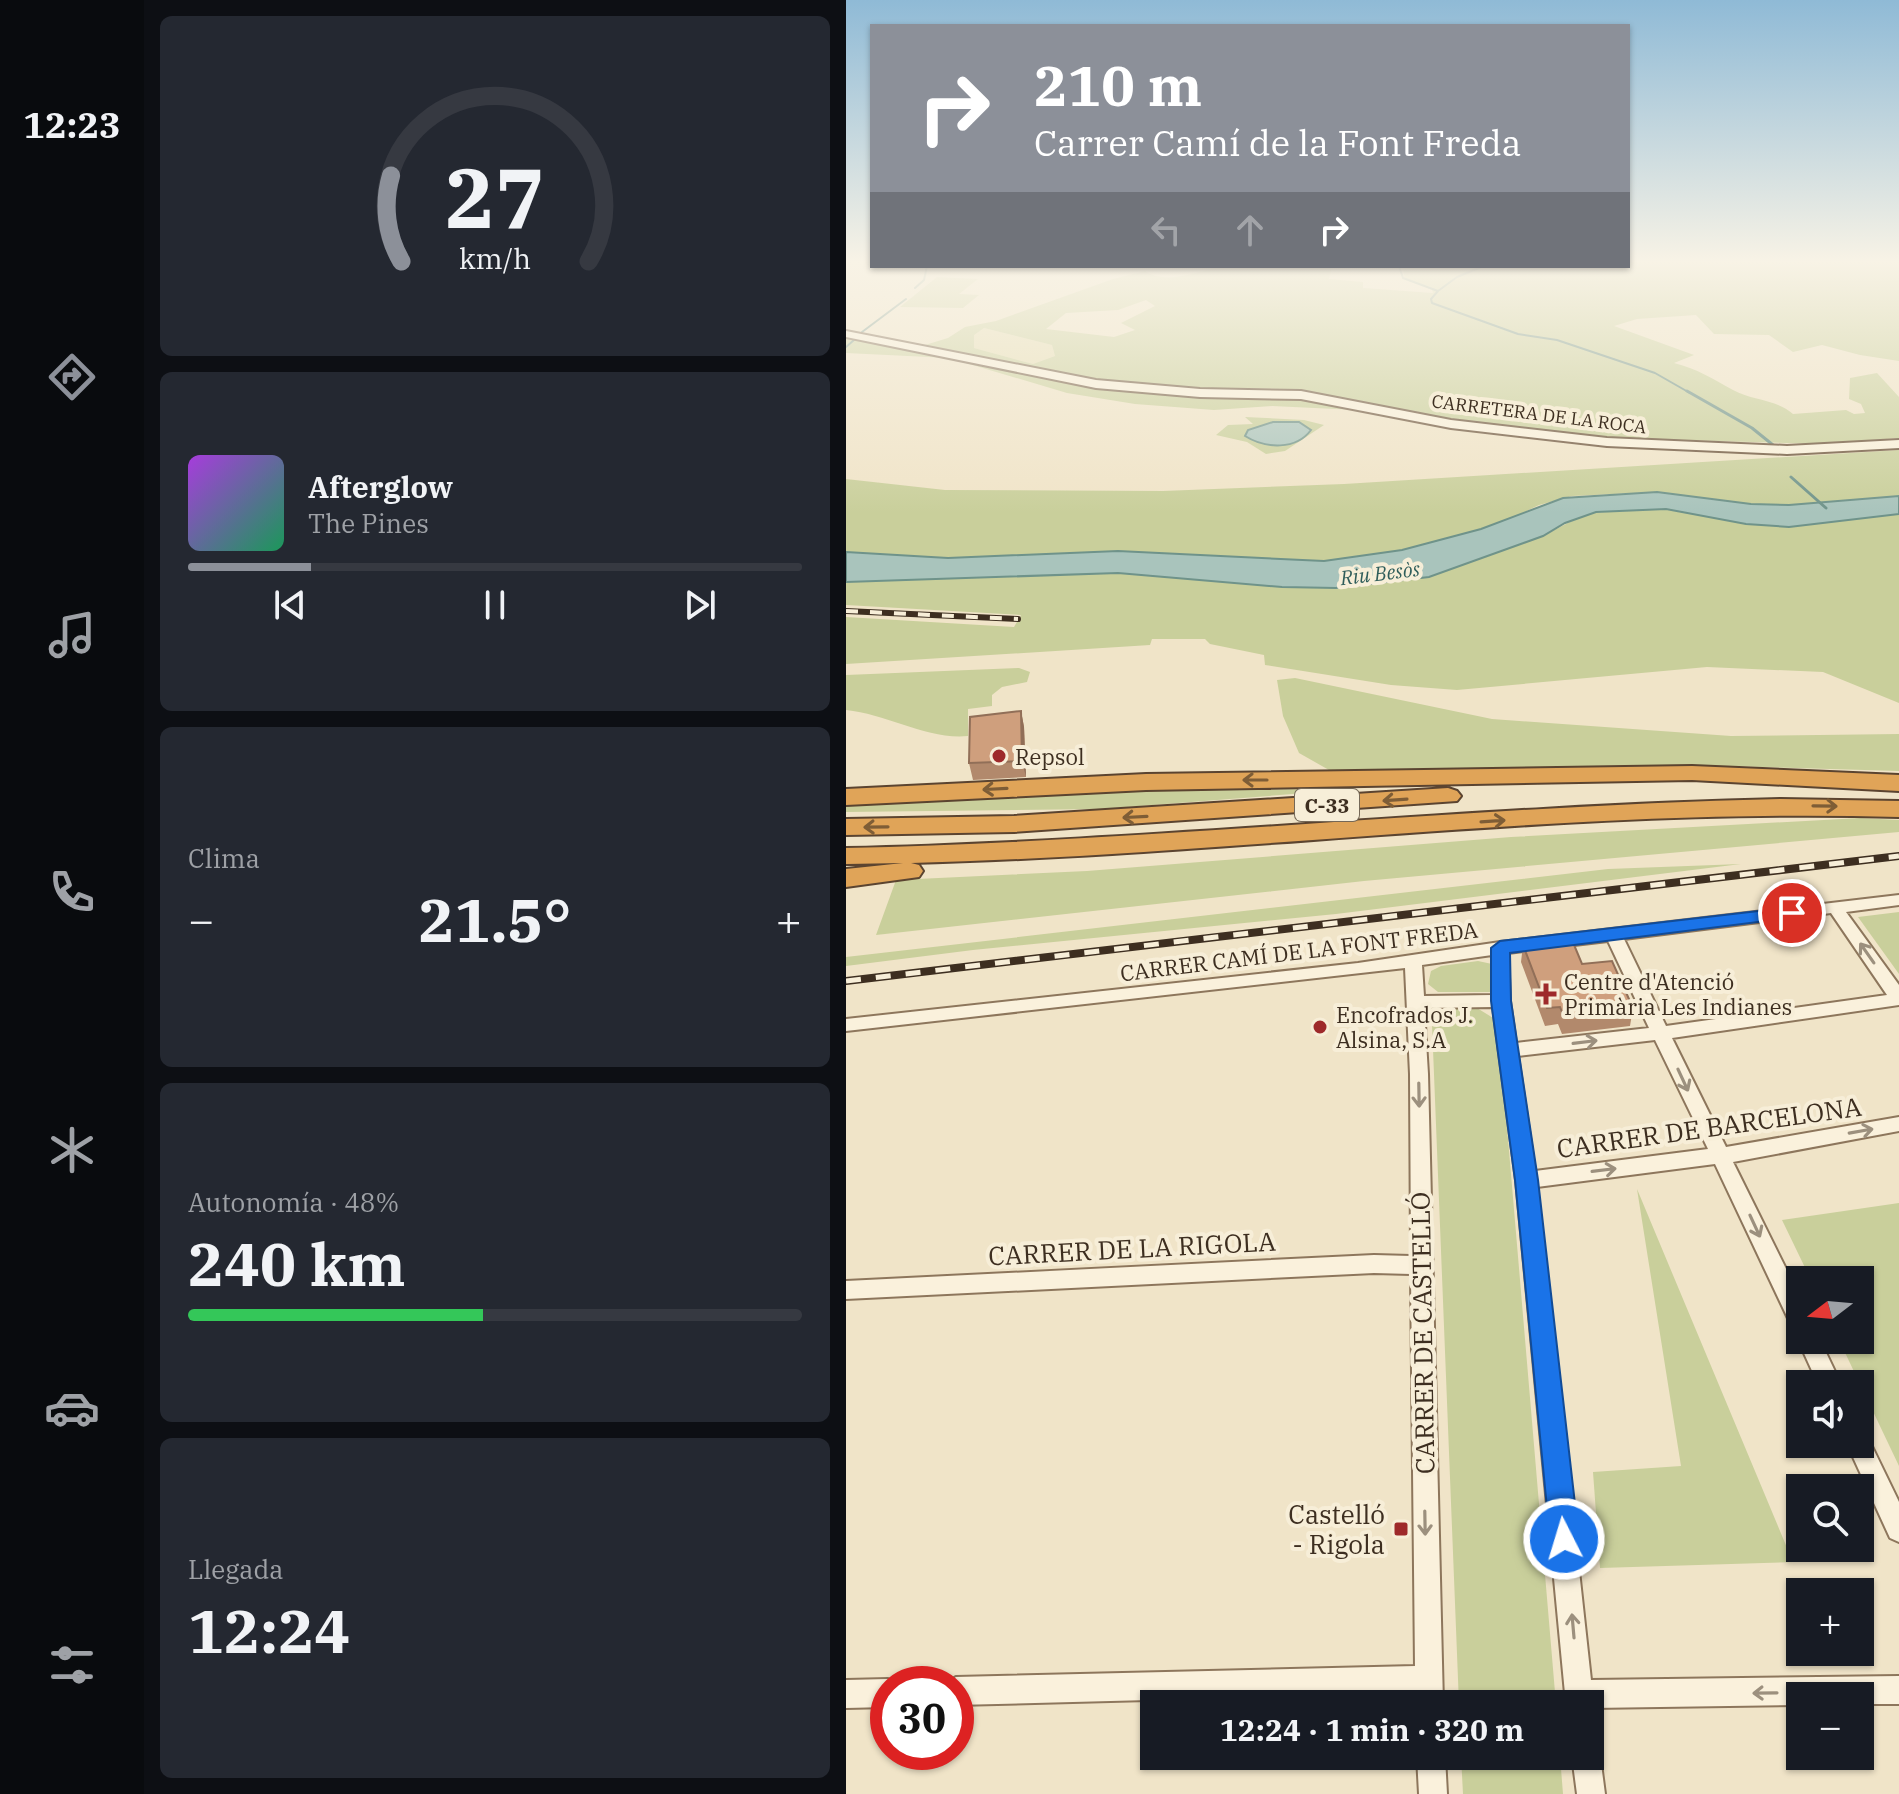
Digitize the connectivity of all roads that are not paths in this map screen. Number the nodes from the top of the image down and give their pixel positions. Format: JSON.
{"nodes":[{"id":1,"x":905,"y":346,"type":"edge"},
{"id":2,"x":1899,"y":444,"type":"edge"},
{"id":3,"x":1808,"y":781,"type":"junction"},
{"id":4,"x":1899,"y":783,"type":"edge"},
{"id":5,"x":846,"y":797,"type":"edge"},
{"id":6,"x":1899,"y":809,"type":"edge"},
{"id":7,"x":846,"y":827,"type":"edge"},
{"id":8,"x":1077,"y":848,"type":"junction"},
{"id":9,"x":846,"y":856,"type":"edge"},
{"id":10,"x":846,"y":878,"type":"edge"},
{"id":11,"x":1899,"y":900,"type":"edge"},
{"id":12,"x":1835,"y":908,"type":"junction"},
{"id":13,"x":1613,"y":934,"type":"junction"},
{"id":14,"x":1500,"y":948,"type":"junction"},
{"id":15,"x":1413,"y":961,"type":"junction"},
{"id":16,"x":1899,"y":999,"type":"edge"},
{"id":17,"x":1501,"y":1001,"type":"junction"},
{"id":18,"x":1417,"y":1002,"type":"junction"},
{"id":19,"x":846,"y":1025,"type":"edge"},
{"id":20,"x":1661,"y":1033,"type":"junction"},
{"id":21,"x":1509,"y":1050,"type":"junction"},
{"id":22,"x":1899,"y":1124,"type":"edge"},
{"id":23,"x":1722,"y":1156,"type":"junction"},
{"id":24,"x":1526,"y":1180,"type":"junction"},
{"id":25,"x":1422,"y":1265,"type":"junction"},
{"id":26,"x":846,"y":1290,"type":"edge"},
{"id":27,"x":1786,"y":1291,"type":"edge"},
{"id":28,"x":1866,"y":1458,"type":"edge"},
{"id":29,"x":1899,"y":1529,"type":"edge"},
{"id":30,"x":1428,"y":1690,"type":"edge"},
{"id":31,"x":1578,"y":1690,"type":"edge"},
{"id":32,"x":1899,"y":1690,"type":"edge"},
{"id":33,"x":974,"y":1691,"type":"edge"},
{"id":34,"x":1140,"y":1691,"type":"edge"},
{"id":35,"x":870,"y":1693,"type":"edge"},
{"id":36,"x":846,"y":1694,"type":"edge"},
{"id":37,"x":1604,"y":1698,"type":"edge"},
{"id":38,"x":1432,"y":1770,"type":"edge"},
{"id":39,"x":1588,"y":1770,"type":"edge"},
{"id":40,"x":1433,"y":1794,"type":"edge"},
{"id":41,"x":1591,"y":1794,"type":"edge"}],
"edges":[{"from":1,"to":2,"type":"street","name":"CARRETERA DE LA ROCA"},
{"from":3,"to":4,"type":"highway","number":"C-33"},
{"from":3,"to":5,"type":"highway","one_way":true},
{"from":3,"to":7,"type":"highway","number":"C-33","one_way":true},
{"from":8,"to":6,"type":"highway","number":"C-33","one_way":true},
{"from":8,"to":9,"type":"highway","number":"C-33"},
{"from":8,"to":10,"type":"highway"},
{"from":11,"to":12,"type":"street","name":"CARRER CAMÍ DE LA FONT FREDA"},
{"from":12,"to":13,"type":"street","name":"CARRER CAMÍ DE LA FONT FREDA"},
{"from":16,"to":12,"type":"street","one_way":true},
{"from":13,"to":14,"type":"street","name":"CARRER CAMÍ DE LA FONT FREDA"},
{"from":13,"to":20,"type":"street"},
{"from":14,"to":15,"type":"street","name":"CARRER CAMÍ DE LA FONT FREDA"},
{"from":14,"to":17,"type":"street"},
{"from":15,"to":18,"type":"street","name":"CARRER DE CASTELLÓ"},
{"from":15,"to":19,"type":"street","name":"CARRER CAMÍ DE LA FONT FREDA"},
{"from":16,"to":20,"type":"street"},
{"from":17,"to":18,"type":"street"},
{"from":17,"to":21,"type":"street"},
{"from":18,"to":25,"type":"street","name":"CARRER DE CASTELLÓ","one_way":true},
{"from":21,"to":20,"type":"street","one_way":true},
{"from":20,"to":23,"type":"street","one_way":true},
{"from":21,"to":24,"type":"street"},
{"from":23,"to":22,"type":"street","name":"CARRER DE BARCELONA","one_way":true},
{"from":24,"to":23,"type":"street","name":"CARRER DE BARCELONA","one_way":true},
{"from":23,"to":27,"type":"street","one_way":true},
{"from":31,"to":24,"type":"street","one_way":true},
{"from":25,"to":26,"type":"street","name":"CARRER DE LA RIGOLA"},
{"from":25,"to":30,"type":"street","name":"CARRER DE CASTELLÓ","one_way":true},
{"from":28,"to":29,"type":"street"},
{"from":32,"to":37,"type":"street","one_way":true},
{"from":33,"to":34,"type":"street"},
{"from":35,"to":36,"type":"street"},
{"from":38,"to":40,"type":"street"},
{"from":39,"to":41,"type":"street"}]}
